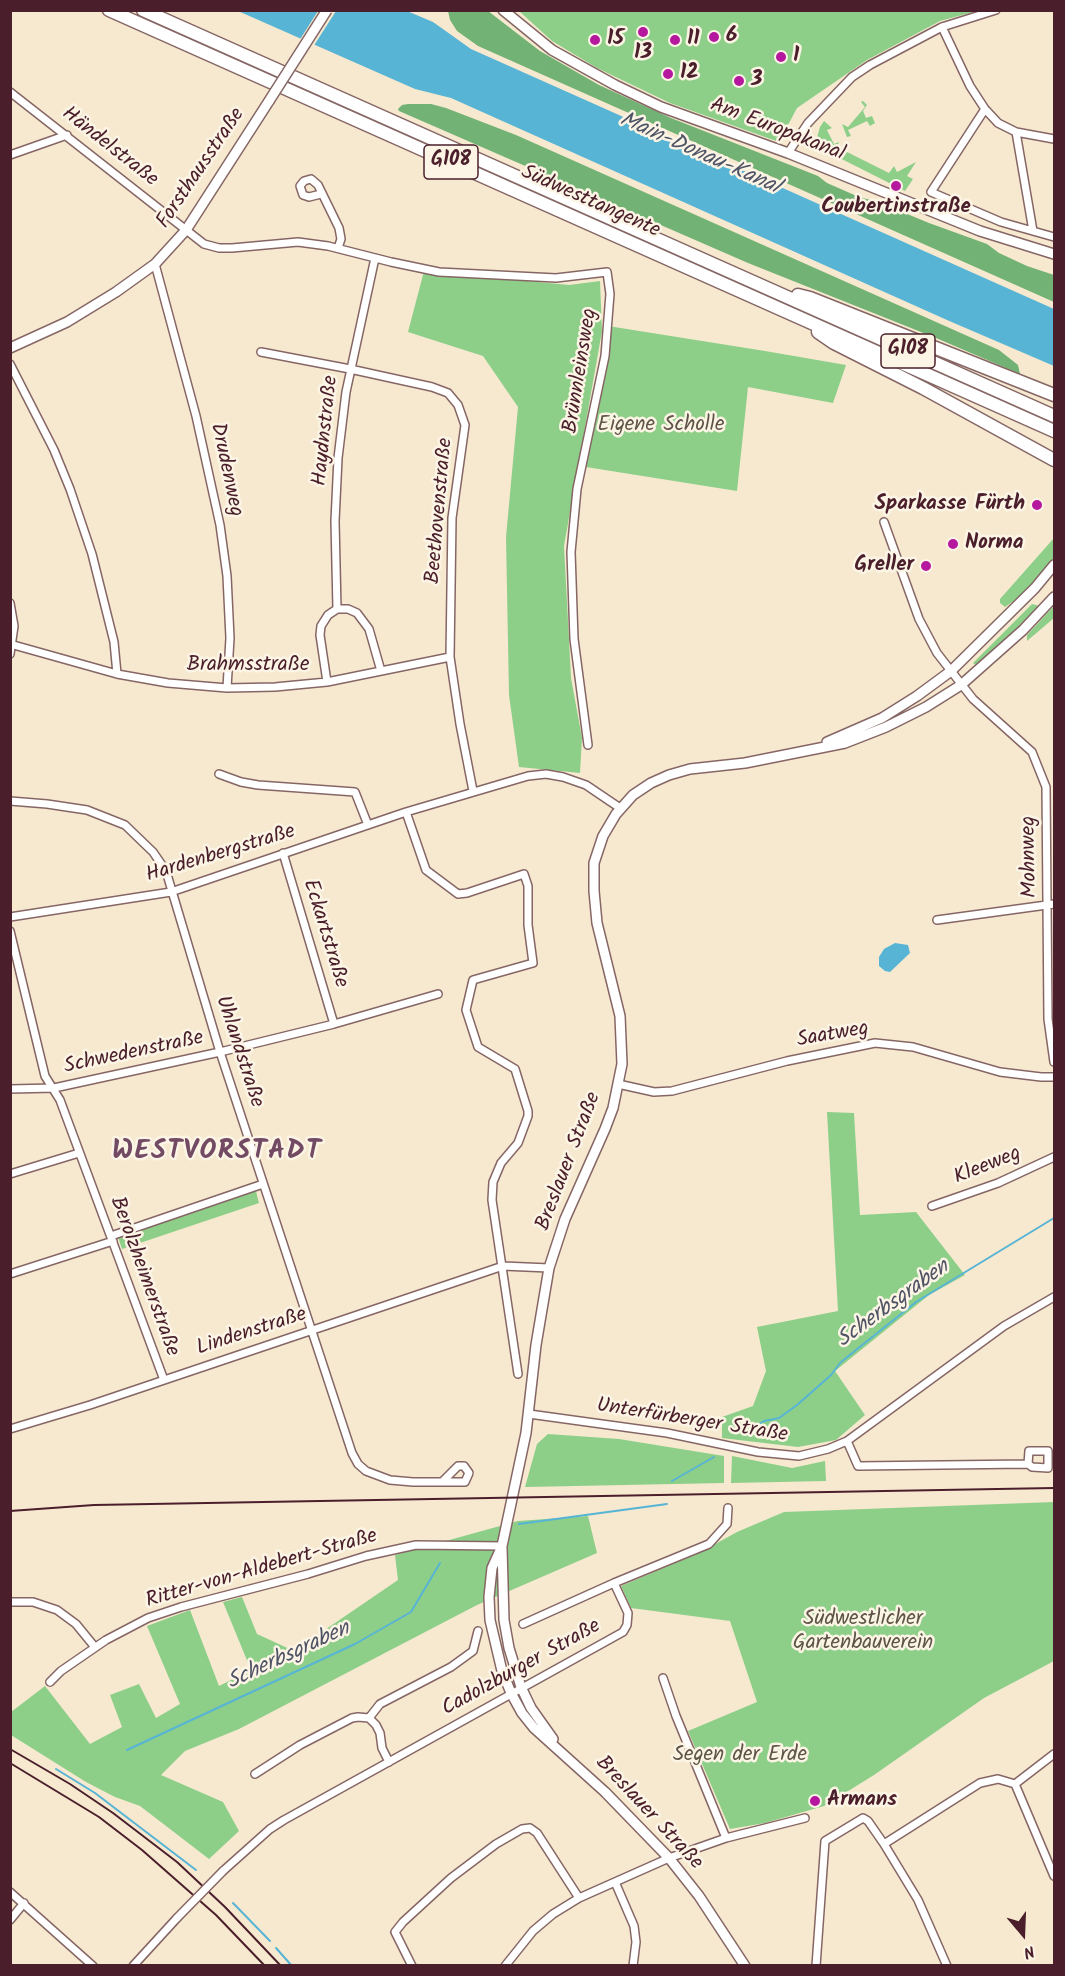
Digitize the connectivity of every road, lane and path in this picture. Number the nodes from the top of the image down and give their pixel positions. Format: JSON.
{"nodes":[{"id":1,"x":109,"y":10,"type":"edge"},
{"id":2,"x":143,"y":10,"type":"edge"},
{"id":3,"x":327,"y":10,"type":"edge"},
{"id":4,"x":503,"y":10,"type":"edge"},
{"id":5,"x":996,"y":10,"type":"edge"},
{"id":6,"x":942,"y":27,"type":"junction"},
{"id":7,"x":10,"y":92,"type":"edge"},
{"id":8,"x":986,"y":110,"type":"junction"},
{"id":9,"x":1016,"y":132,"type":"junction"},
{"id":10,"x":67,"y":135,"type":"junction"},
{"id":11,"x":1054,"y":139,"type":"edge"},
{"id":12,"x":788,"y":153,"type":"junction"},
{"id":13,"x":10,"y":155,"type":"edge"},
{"id":14,"x":321,"y":194,"type":"dead end"},
{"id":15,"x":186,"y":230,"type":"junction"},
{"id":16,"x":1033,"y":231,"type":"junction"},
{"id":17,"x":1054,"y":237,"type":"edge"},
{"id":18,"x":338,"y":248,"type":"junction"},
{"id":19,"x":1054,"y":254,"type":"edge"},
{"id":20,"x":375,"y":258,"type":"junction"},
{"id":21,"x":154,"y":264,"type":"junction"},
{"id":22,"x":762,"y":285,"type":"junction"},
{"id":23,"x":792,"y":315,"type":"junction"},
{"id":24,"x":10,"y":348,"type":"edge"},
{"id":25,"x":261,"y":352,"type":"dead end"},
{"id":26,"x":10,"y":364,"type":"edge"},
{"id":27,"x":350,"y":369,"type":"junction"},
{"id":28,"x":1054,"y":396,"type":"edge"},
{"id":29,"x":1054,"y":416,"type":"edge"},
{"id":30,"x":1054,"y":431,"type":"edge"},
{"id":31,"x":1054,"y":460,"type":"edge"},
{"id":32,"x":884,"y":522,"type":"dead end"},
{"id":33,"x":1054,"y":565,"type":"edge"},
{"id":34,"x":1054,"y":597,"type":"edge"},
{"id":35,"x":10,"y":603,"type":"edge"},
{"id":36,"x":337,"y":609,"type":"junction"},
{"id":37,"x":12,"y":644,"type":"edge"},
{"id":38,"x":10,"y":654,"type":"edge"},
{"id":39,"x":450,"y":657,"type":"junction"},
{"id":40,"x":381,"y":671,"type":"junction"},
{"id":41,"x":951,"y":671,"type":"junction"},
{"id":42,"x":117,"y":674,"type":"junction"},
{"id":43,"x":327,"y":682,"type":"junction"},
{"id":44,"x":961,"y":685,"type":"junction"},
{"id":45,"x":227,"y":688,"type":"junction"},
{"id":46,"x":588,"y":745,"type":"dead end"},
{"id":47,"x":799,"y":752,"type":"junction"},
{"id":48,"x":219,"y":774,"type":"dead end"},
{"id":49,"x":1050,"y":786,"type":"edge"},
{"id":50,"x":473,"y":791,"type":"junction"},
{"id":51,"x":10,"y":801,"type":"edge"},
{"id":52,"x":620,"y":808,"type":"junction"},
{"id":53,"x":406,"y":812,"type":"junction"},
{"id":54,"x":368,"y":825,"type":"junction"},
{"id":55,"x":283,"y":854,"type":"junction"},
{"id":56,"x":171,"y":892,"type":"junction"},
{"id":57,"x":1052,"y":904,"type":"edge"},
{"id":58,"x":10,"y":917,"type":"edge"},
{"id":59,"x":937,"y":920,"type":"dead end"},
{"id":60,"x":10,"y":931,"type":"edge"},
{"id":61,"x":438,"y":994,"type":"dead end"},
{"id":62,"x":334,"y":1024,"type":"junction"},
{"id":63,"x":220,"y":1052,"type":"junction"},
{"id":64,"x":1054,"y":1062,"type":"edge"},
{"id":65,"x":1054,"y":1077,"type":"edge"},
{"id":66,"x":618,"y":1084,"type":"junction"},
{"id":67,"x":54,"y":1088,"type":"junction"},
{"id":68,"x":10,"y":1089,"type":"edge"},
{"id":69,"x":79,"y":1153,"type":"junction"},
{"id":70,"x":1054,"y":1157,"type":"edge"},
{"id":71,"x":10,"y":1174,"type":"edge"},
{"id":72,"x":263,"y":1184,"type":"junction"},
{"id":73,"x":932,"y":1206,"type":"dead end"},
{"id":74,"x":112,"y":1239,"type":"junction"},
{"id":75,"x":503,"y":1266,"type":"junction"},
{"id":76,"x":549,"y":1268,"type":"junction"},
{"id":77,"x":10,"y":1274,"type":"edge"},
{"id":78,"x":1054,"y":1297,"type":"edge"},
{"id":79,"x":310,"y":1331,"type":"junction"},
{"id":80,"x":518,"y":1374,"type":"dead end"},
{"id":81,"x":164,"y":1380,"type":"junction"},
{"id":82,"x":529,"y":1414,"type":"junction"},
{"id":83,"x":10,"y":1429,"type":"edge"},
{"id":84,"x":847,"y":1441,"type":"junction"},
{"id":85,"x":1028,"y":1464,"type":"dead end"},
{"id":86,"x":442,"y":1481,"type":"dead end"},
{"id":87,"x":728,"y":1508,"type":"dead end"},
{"id":88,"x":502,"y":1546,"type":"junction"},
{"id":89,"x":614,"y":1583,"type":"junction"},
{"id":90,"x":10,"y":1602,"type":"edge"},
{"id":91,"x":523,"y":1624,"type":"dead end"},
{"id":92,"x":478,"y":1631,"type":"dead end"},
{"id":93,"x":94,"y":1647,"type":"junction"},
{"id":94,"x":663,"y":1678,"type":"dead end"},
{"id":95,"x":50,"y":1682,"type":"dead end"},
{"id":96,"x":521,"y":1687,"type":"junction"},
{"id":97,"x":511,"y":1693,"type":"junction"},
{"id":98,"x":369,"y":1718,"type":"junction"},
{"id":99,"x":561,"y":1750,"type":"junction"},
{"id":100,"x":1054,"y":1754,"type":"edge"},
{"id":101,"x":389,"y":1762,"type":"junction"},
{"id":102,"x":255,"y":1774,"type":"dead end"},
{"id":103,"x":1015,"y":1784,"type":"junction"},
{"id":104,"x":806,"y":1818,"type":"dead end"},
{"id":105,"x":726,"y":1838,"type":"junction"},
{"id":106,"x":884,"y":1844,"type":"junction"},
{"id":107,"x":669,"y":1858,"type":"junction"},
{"id":108,"x":1054,"y":1876,"type":"edge"},
{"id":109,"x":615,"y":1882,"type":"junction"},
{"id":110,"x":10,"y":1892,"type":"edge"},
{"id":111,"x":579,"y":1898,"type":"junction"},
{"id":112,"x":24,"y":1903,"type":"junction"},
{"id":113,"x":10,"y":1920,"type":"edge"},
{"id":114,"x":93,"y":1965,"type":"edge"},
{"id":115,"x":133,"y":1965,"type":"edge"},
{"id":116,"x":412,"y":1965,"type":"edge"},
{"id":117,"x":505,"y":1965,"type":"edge"},
{"id":118,"x":633,"y":1965,"type":"edge"},
{"id":119,"x":745,"y":1965,"type":"edge"},
{"id":120,"x":816,"y":1965,"type":"edge"},
{"id":121,"x":947,"y":1965,"type":"edge"}],
"edges":[{"from":1,"to":23,"type":"highway","name":"Südwesttangente","number":"G108"},
{"from":2,"to":22,"type":"highway","name":"Südwesttangente","number":"G108"},
{"from":3,"to":15,"type":"main road","name":"Forsthausstraße","bridge":true},
{"from":4,"to":12,"type":"main road","name":"Am Europakanal"},
{"from":5,"to":6,"type":"street"},
{"from":6,"to":8,"type":"street"},
{"from":6,"to":12,"type":"street"},
{"from":7,"to":10,"type":"street","name":"Händelstraße"},
{"from":8,"to":9,"type":"street"},
{"from":8,"to":16,"type":"street"},
{"from":9,"to":11,"type":"street"},
{"from":9,"to":16,"type":"street"},
{"from":10,"to":13,"type":"street"},
{"from":10,"to":15,"type":"street","name":"Händelstraße"},
{"from":12,"to":19,"type":"main road","name":"Am Europakanal"},
{"from":14,"to":18,"type":"street"},
{"from":15,"to":18,"type":"street","name":"Brünnleinsweg"},
{"from":15,"to":21,"type":"main road","name":"Forsthausstraße"},
{"from":16,"to":17,"type":"street"},
{"from":18,"to":20,"type":"street","name":"Brünnleinsweg"},
{"from":20,"to":27,"type":"street","name":"Haydnstraße"},
{"from":20,"to":46,"type":"street","name":"Brünnleinsweg"},
{"from":21,"to":24,"type":"main road","name":"Forsthausstraße"},
{"from":21,"to":45,"type":"street","name":"Drudenweg"},
{"from":22,"to":28,"type":"highway"},
{"from":22,"to":29,"type":"highway","name":"Südwesttangente","number":"G108"},
{"from":23,"to":30,"type":"highway","name":"Südwesttangente","number":"G108"},
{"from":23,"to":31,"type":"highway"},
{"from":25,"to":27,"type":"street","name":"Beethovenstraße"},
{"from":26,"to":42,"type":"street"},
{"from":27,"to":36,"type":"street","name":"Haydnstraße"},
{"from":27,"to":39,"type":"street","name":"Beethovenstraße"},
{"from":32,"to":41,"type":"street"},
{"from":33,"to":41,"type":"main road","name":"Breslauer Straße"},
{"from":34,"to":44,"type":"main road","name":"Breslauer Straße"},
{"from":35,"to":37,"type":"street"},
{"from":36,"to":40,"type":"street"},
{"from":36,"to":43,"type":"street"},
{"from":37,"to":38,"type":"street"},
{"from":37,"to":42,"type":"street","name":"Brahmsstraße"},
{"from":39,"to":40,"type":"street","name":"Brahmsstraße"},
{"from":39,"to":50,"type":"street","name":"Beethovenstraße"},
{"from":40,"to":43,"type":"street","name":"Brahmsstraße"},
{"from":41,"to":44,"type":"street"},
{"from":41,"to":47,"type":"main road","name":"Breslauer Straße"},
{"from":42,"to":45,"type":"street","name":"Brahmsstraße"},
{"from":43,"to":45,"type":"street","name":"Brahmsstraße"},
{"from":44,"to":47,"type":"main road","name":"Breslauer Straße"},
{"from":44,"to":49,"type":"street","name":"Mohnweg"},
{"from":47,"to":52,"type":"main road","name":"Breslauer Straße"},
{"from":48,"to":54,"type":"street"},
{"from":49,"to":57,"type":"street","name":"Mohnweg"},
{"from":50,"to":52,"type":"street","name":"Hardenbergstraße"},
{"from":50,"to":53,"type":"street","name":"Hardenbergstraße"},
{"from":51,"to":56,"type":"street","name":"Uhlandstraße"},
{"from":52,"to":66,"type":"main road","name":"Breslauer Straße"},
{"from":53,"to":54,"type":"street","name":"Hardenbergstraße"},
{"from":53,"to":75,"type":"street"},
{"from":54,"to":55,"type":"street","name":"Hardenbergstraße"},
{"from":55,"to":56,"type":"street","name":"Hardenbergstraße"},
{"from":55,"to":62,"type":"street","name":"Eckartstraße"},
{"from":56,"to":58,"type":"street","name":"Hardenbergstraße"},
{"from":56,"to":63,"type":"street","name":"Uhlandstraße"},
{"from":57,"to":59,"type":"street"},
{"from":57,"to":64,"type":"street","name":"Mohnweg"},
{"from":60,"to":67,"type":"street","name":"Berolzheimerstraße"},
{"from":61,"to":62,"type":"street","name":"Schwedenstraße"},
{"from":62,"to":63,"type":"street","name":"Schwedenstraße"},
{"from":63,"to":67,"type":"street","name":"Schwedenstraße"},
{"from":63,"to":72,"type":"street","name":"Uhlandstraße"},
{"from":65,"to":66,"type":"street","name":"Saatweg"},
{"from":66,"to":76,"type":"main road","name":"Breslauer Straße"},
{"from":67,"to":68,"type":"street","name":"Schwedenstraße"},
{"from":67,"to":69,"type":"street","name":"Berolzheimerstraße"},
{"from":69,"to":71,"type":"street"},
{"from":69,"to":74,"type":"street","name":"Berolzheimerstraße"},
{"from":70,"to":73,"type":"street","name":"Kleeweg"},
{"from":72,"to":74,"type":"street"},
{"from":72,"to":79,"type":"street","name":"Uhlandstraße"},
{"from":74,"to":77,"type":"street"},
{"from":74,"to":81,"type":"street","name":"Berolzheimerstraße"},
{"from":75,"to":76,"type":"street","name":"Lindenstraße"},
{"from":75,"to":79,"type":"street","name":"Lindenstraße"},
{"from":75,"to":80,"type":"street"},
{"from":76,"to":82,"type":"main road","name":"Breslauer Straße"},
{"from":78,"to":84,"type":"street","name":"Unterfürberger Straße"},
{"from":79,"to":81,"type":"street","name":"Lindenstraße"},
{"from":79,"to":86,"type":"street","name":"Uhlandstraße"},
{"from":81,"to":83,"type":"street","name":"Lindenstraße"},
{"from":82,"to":84,"type":"street","name":"Unterfürberger Straße"},
{"from":82,"to":88,"type":"main road","name":"Breslauer Straße"},
{"from":84,"to":85,"type":"street"},
{"from":87,"to":89,"type":"street","name":"Cadolzburger Straße"},
{"from":88,"to":93,"type":"street","name":"Ritter-von-Aldebert-Straße"},
{"from":88,"to":96,"type":"main road","name":"Breslauer Straße"},
{"from":88,"to":97,"type":"main road","name":"Breslauer Straße"},
{"from":89,"to":91,"type":"street","name":"Cadolzburger Straße"},
{"from":89,"to":96,"type":"street","name":"Cadolzburger Straße"},
{"from":90,"to":93,"type":"street"},
{"from":92,"to":98,"type":"street","name":"Cadolzburger Straße"},
{"from":93,"to":95,"type":"street","name":"Ritter-von-Aldebert-Straße"},
{"from":94,"to":105,"type":"street"},
{"from":96,"to":97,"type":"street","name":"Cadolzburger Straße"},
{"from":96,"to":99,"type":"main road","name":"Breslauer Straße"},
{"from":97,"to":99,"type":"main road","name":"Breslauer Straße"},
{"from":97,"to":101,"type":"street","name":"Cadolzburger Straße"},
{"from":98,"to":101,"type":"street"},
{"from":98,"to":102,"type":"street"},
{"from":99,"to":107,"type":"main road","name":"Breslauer Straße"},
{"from":100,"to":103,"type":"street"},
{"from":101,"to":115,"type":"street","name":"Cadolzburger Straße","bridge":true},
{"from":103,"to":106,"type":"street"},
{"from":103,"to":108,"type":"street"},
{"from":104,"to":105,"type":"street"},
{"from":105,"to":107,"type":"street"},
{"from":106,"to":120,"type":"street"},
{"from":106,"to":121,"type":"street"},
{"from":107,"to":109,"type":"street"},
{"from":107,"to":119,"type":"main road","name":"Breslauer Straße"},
{"from":109,"to":111,"type":"street"},
{"from":109,"to":118,"type":"street"},
{"from":110,"to":112,"type":"street"},
{"from":111,"to":116,"type":"street"},
{"from":111,"to":117,"type":"street"},
{"from":112,"to":113,"type":"street"},
{"from":112,"to":114,"type":"street"}]}
